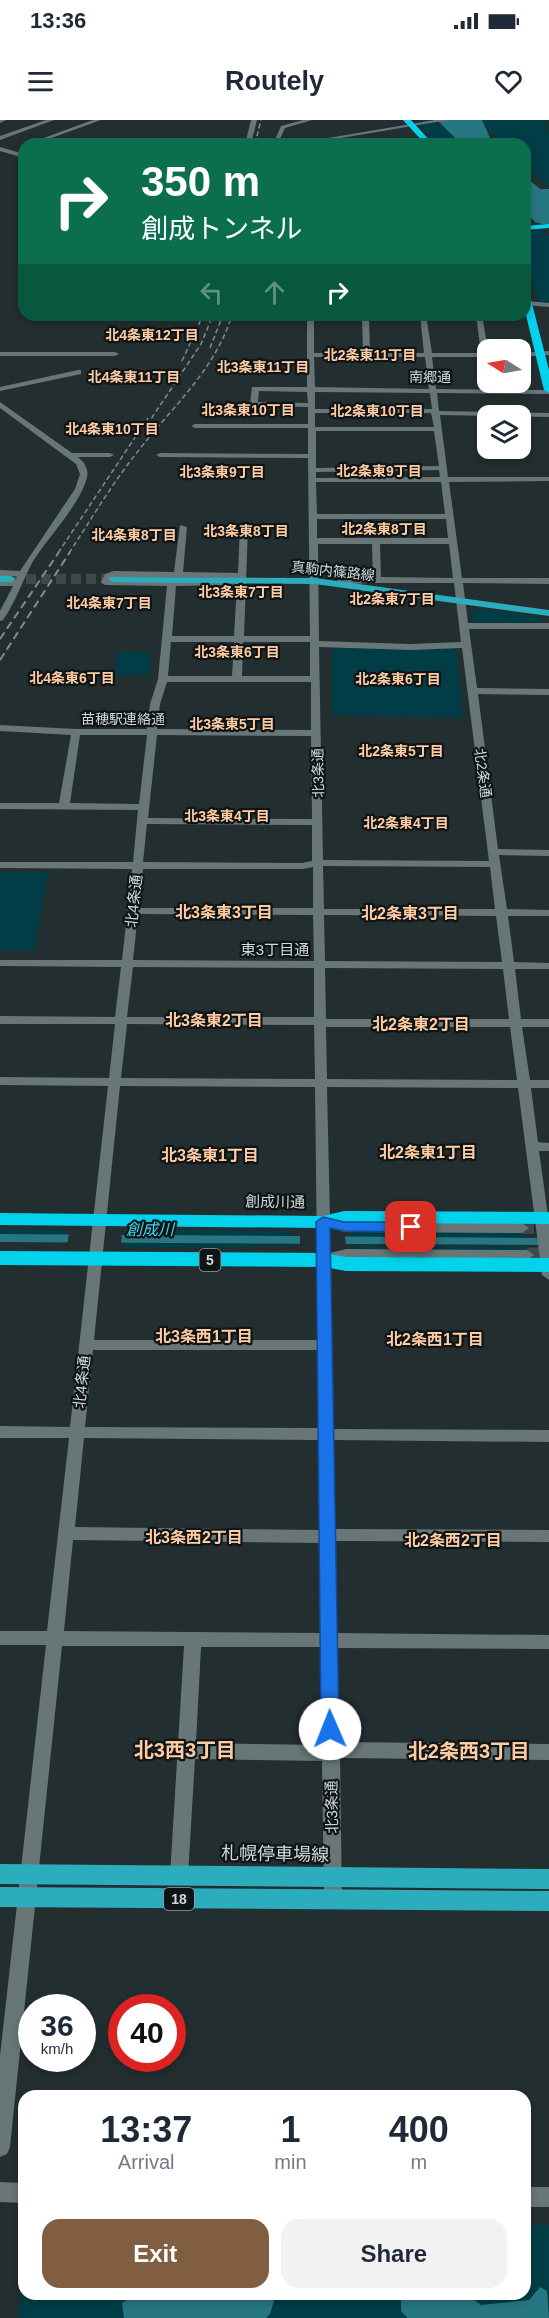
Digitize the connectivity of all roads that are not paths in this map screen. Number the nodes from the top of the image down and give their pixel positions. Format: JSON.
{"nodes":[{"id":1,"x":51,"y":120,"type":"edge"},
{"id":2,"x":98,"y":120,"type":"edge"},
{"id":3,"x":254,"y":120,"type":"edge"},
{"id":4,"x":309,"y":120,"type":"edge"},
{"id":5,"x":445,"y":120,"type":"edge"},
{"id":6,"x":410,"y":123,"type":"edge"},
{"id":7,"x":1,"y":137,"type":"edge"},
{"id":8,"x":47,"y":138,"type":"edge"},
{"id":9,"x":250,"y":138,"type":"edge"},
{"id":10,"x":278,"y":138,"type":"edge"},
{"id":11,"x":328,"y":138,"type":"edge"},
{"id":12,"x":424,"y":138,"type":"edge"},
{"id":13,"x":18,"y":148,"type":"edge"},
{"id":14,"x":0,"y":149,"type":"edge"},
{"id":15,"x":9,"y":151,"type":"junction"},
{"id":16,"x":18,"y":154,"type":"edge"},
{"id":17,"x":549,"y":224,"type":"edge"},
{"id":18,"x":531,"y":226,"type":"edge"},
{"id":19,"x":531,"y":303,"type":"edge"},
{"id":20,"x":549,"y":305,"type":"edge"},
{"id":21,"x":531,"y":316,"type":"edge"},
{"id":22,"x":310,"y":321,"type":"edge"},
{"id":23,"x":365,"y":321,"type":"edge"},
{"id":24,"x":424,"y":321,"type":"edge"},
{"id":25,"x":480,"y":321,"type":"edge"},
{"id":26,"x":483,"y":339,"type":"edge"},
{"id":27,"x":0,"y":354,"type":"edge"},
{"id":28,"x":115,"y":354,"type":"dead end"},
{"id":29,"x":545,"y":354,"type":"edge"},
{"id":30,"x":311,"y":355,"type":"junction"},
{"id":31,"x":367,"y":355,"type":"junction"},
{"id":32,"x":428,"y":355,"type":"junction"},
{"id":33,"x":477,"y":355,"type":"edge"},
{"id":34,"x":78,"y":372,"type":"dead end"},
{"id":35,"x":477,"y":388,"type":"edge"},
{"id":36,"x":0,"y":389,"type":"edge"},
{"id":37,"x":311,"y":390,"type":"junction"},
{"id":38,"x":531,"y":390,"type":"edge"},
{"id":39,"x":432,"y":391,"type":"junction"},
{"id":40,"x":549,"y":391,"type":"edge"},
{"id":41,"x":0,"y":404,"type":"edge"},
{"id":42,"x":312,"y":408,"type":"junction"},
{"id":43,"x":435,"y":412,"type":"junction"},
{"id":44,"x":549,"y":415,"type":"edge"},
{"id":45,"x":195,"y":426,"type":"dead end"},
{"id":46,"x":312,"y":428,"type":"junction"},
{"id":47,"x":438,"y":429,"type":"junction"},
{"id":48,"x":70,"y":455,"type":"junction"},
{"id":49,"x":110,"y":455,"type":"dead end"},
{"id":50,"x":160,"y":455,"type":"dead end"},
{"id":51,"x":313,"y":456,"type":"junction"},
{"id":52,"x":443,"y":468,"type":"junction"},
{"id":53,"x":313,"y":470,"type":"junction"},
{"id":54,"x":444,"y":479,"type":"junction"},
{"id":55,"x":549,"y":479,"type":"edge"},
{"id":56,"x":313,"y":480,"type":"junction"},
{"id":57,"x":449,"y":516,"type":"junction"},
{"id":58,"x":314,"y":517,"type":"junction"},
{"id":59,"x":183,"y":527,"type":"dead end"},
{"id":60,"x":244,"y":528,"type":"dead end"},
{"id":61,"x":314,"y":541,"type":"junction"},
{"id":62,"x":376,"y":541,"type":"junction"},
{"id":63,"x":452,"y":541,"type":"junction"},
{"id":64,"x":0,"y":573,"type":"edge"},
{"id":65,"x":18,"y":578,"type":"junction"},
{"id":66,"x":0,"y":579,"type":"edge"},
{"id":67,"x":113,"y":579,"type":"tunnel mouth"},
{"id":68,"x":175,"y":579,"type":"junction"},
{"id":69,"x":242,"y":579,"type":"junction"},
{"id":70,"x":377,"y":580,"type":"junction"},
{"id":71,"x":457,"y":580,"type":"junction"},
{"id":72,"x":315,"y":581,"type":"junction"},
{"id":73,"x":549,"y":581,"type":"edge"},
{"id":74,"x":0,"y":583,"type":"edge"},
{"id":75,"x":338,"y":583,"type":"junction"},
{"id":76,"x":460,"y":600,"type":"junction"},
{"id":77,"x":549,"y":613,"type":"edge"},
{"id":78,"x":0,"y":618,"type":"edge"},
{"id":79,"x":463,"y":626,"type":"junction"},
{"id":80,"x":549,"y":626,"type":"edge"},
{"id":81,"x":166,"y":639,"type":"junction"},
{"id":82,"x":239,"y":639,"type":"junction"},
{"id":83,"x":316,"y":642,"type":"junction"},
{"id":84,"x":466,"y":645,"type":"junction"},
{"id":85,"x":163,"y":679,"type":"junction"},
{"id":86,"x":237,"y":679,"type":"junction"},
{"id":87,"x":316,"y":679,"type":"junction"},
{"id":88,"x":472,"y":691,"type":"junction"},
{"id":89,"x":549,"y":692,"type":"edge"},
{"id":90,"x":1,"y":732,"type":"edge"},
{"id":91,"x":76,"y":732,"type":"junction"},
{"id":92,"x":152,"y":732,"type":"junction"},
{"id":93,"x":317,"y":733,"type":"junction"},
{"id":94,"x":0,"y":806,"type":"edge"},
{"id":95,"x":64,"y":807,"type":"junction"},
{"id":96,"x":144,"y":807,"type":"junction"},
{"id":97,"x":143,"y":821,"type":"junction"},
{"id":98,"x":318,"y":822,"type":"junction"},
{"id":99,"x":549,"y":853,"type":"edge"},
{"id":100,"x":494,"y":858,"type":"junction"},
{"id":101,"x":319,"y":863,"type":"junction"},
{"id":102,"x":0,"y":865,"type":"edge"},
{"id":103,"x":138,"y":865,"type":"junction"},
{"id":104,"x":133,"y":911,"type":"junction"},
{"id":105,"x":319,"y":912,"type":"junction"},
{"id":106,"x":501,"y":913,"type":"junction"},
{"id":107,"x":549,"y":913,"type":"edge"},
{"id":108,"x":0,"y":963,"type":"edge"},
{"id":109,"x":128,"y":964,"type":"junction"},
{"id":110,"x":320,"y":965,"type":"junction"},
{"id":111,"x":509,"y":966,"type":"junction"},
{"id":112,"x":549,"y":966,"type":"edge"},
{"id":113,"x":0,"y":1020,"type":"edge"},
{"id":114,"x":121,"y":1021,"type":"junction"},
{"id":115,"x":321,"y":1022,"type":"junction"},
{"id":116,"x":516,"y":1023,"type":"junction"},
{"id":117,"x":549,"y":1023,"type":"edge"},
{"id":118,"x":0,"y":1081,"type":"edge"},
{"id":119,"x":115,"y":1082,"type":"junction"},
{"id":120,"x":322,"y":1083,"type":"junction"},
{"id":121,"x":524,"y":1084,"type":"junction"},
{"id":122,"x":549,"y":1084,"type":"edge"},
{"id":123,"x":532,"y":1146,"type":"junction"},
{"id":124,"x":549,"y":1147,"type":"edge"},
{"id":125,"x":0,"y":1219,"type":"edge"},
{"id":126,"x":545,"y":1222,"type":"edge"},
{"id":127,"x":99,"y":1224,"type":"junction"},
{"id":128,"x":323,"y":1227,"type":"junction"},
{"id":129,"x":522,"y":1228,"type":"tunnel mouth"},
{"id":130,"x":324,"y":1253,"type":"junction"},
{"id":131,"x":96,"y":1254,"type":"junction"},
{"id":132,"x":527,"y":1255,"type":"tunnel mouth"},
{"id":133,"x":0,"y":1258,"type":"edge"},
{"id":134,"x":548,"y":1263,"type":"edge"},
{"id":135,"x":86,"y":1345,"type":"junction"},
{"id":136,"x":325,"y":1345,"type":"junction"},
{"id":137,"x":0,"y":1432,"type":"edge"},
{"id":138,"x":77,"y":1433,"type":"junction"},
{"id":139,"x":327,"y":1434,"type":"junction"},
{"id":140,"x":549,"y":1436,"type":"edge"},
{"id":141,"x":66,"y":1533,"type":"junction"},
{"id":142,"x":328,"y":1536,"type":"junction"},
{"id":143,"x":549,"y":1536,"type":"edge"},
{"id":144,"x":0,"y":1638,"type":"edge"},
{"id":145,"x":54,"y":1639,"type":"junction"},
{"id":146,"x":193,"y":1640,"type":"junction"},
{"id":147,"x":328,"y":1641,"type":"junction"},
{"id":148,"x":549,"y":1642,"type":"edge"},
{"id":149,"x":186,"y":1751,"type":"junction"},
{"id":150,"x":331,"y":1752,"type":"junction"},
{"id":151,"x":549,"y":1752,"type":"edge"},
{"id":152,"x":0,"y":1874,"type":"edge"},
{"id":153,"x":29,"y":1875,"type":"junction"},
{"id":154,"x":179,"y":1876,"type":"junction"},
{"id":155,"x":333,"y":1877,"type":"junction"},
{"id":156,"x":549,"y":1879,"type":"edge"},
{"id":157,"x":0,"y":1897,"type":"edge"},
{"id":158,"x":26,"y":1898,"type":"junction"},
{"id":159,"x":333,"y":1900,"type":"junction"},
{"id":160,"x":549,"y":1901,"type":"edge"},
{"id":161,"x":0,"y":2146,"type":"edge"},
{"id":162,"x":0,"y":2192,"type":"edge"},
{"id":163,"x":18,"y":2193,"type":"edge"},
{"id":164,"x":531,"y":2197,"type":"edge"},
{"id":165,"x":549,"y":2197,"type":"edge"}],
"edges":[{"from":1,"to":7,"type":"street"},
{"from":2,"to":8,"type":"street"},
{"from":3,"to":9,"type":"street"},
{"from":4,"to":10,"type":"street"},
{"from":5,"to":6,"type":"street"},
{"from":6,"to":11,"type":"street"},
{"from":6,"to":12,"type":"highway"},
{"from":13,"to":15,"type":"street"},
{"from":14,"to":15,"type":"street"},
{"from":15,"to":16,"type":"street"},
{"from":17,"to":18,"type":"highway"},
{"from":19,"to":20,"type":"street"},
{"from":21,"to":29,"type":"highway"},
{"from":22,"to":30,"type":"street","name":"北3条通"},
{"from":23,"to":31,"type":"street"},
{"from":24,"to":32,"type":"street","name":"北2条通"},
{"from":25,"to":26,"type":"street"},
{"from":27,"to":28,"type":"street"},
{"from":29,"to":40,"type":"highway"},
{"from":30,"to":31,"type":"street"},
{"from":30,"to":37,"type":"street","name":"北3条通"},
{"from":31,"to":32,"type":"street"},
{"from":32,"to":33,"type":"street"},
{"from":32,"to":39,"type":"street","name":"北2条通"},
{"from":34,"to":36,"type":"street"},
{"from":35,"to":39,"type":"street","name":"南郷通"},
{"from":37,"to":39,"type":"street","name":"南郷通"},
{"from":37,"to":42,"type":"street","name":"北3条通"},
{"from":37,"to":42,"type":"street","name":"南郷通"},
{"from":38,"to":40,"type":"street","name":"南郷通"},
{"from":39,"to":43,"type":"street","name":"北2条通"},
{"from":41,"to":48,"type":"street"},
{"from":42,"to":43,"type":"street"},
{"from":42,"to":46,"type":"street","name":"北3条通"},
{"from":43,"to":44,"type":"street"},
{"from":43,"to":47,"type":"street","name":"北2条通"},
{"from":45,"to":46,"type":"street"},
{"from":46,"to":47,"type":"street"},
{"from":46,"to":51,"type":"street","name":"北3条通"},
{"from":47,"to":52,"type":"street","name":"北2条通"},
{"from":48,"to":49,"type":"street"},
{"from":48,"to":65,"type":"street"},
{"from":50,"to":51,"type":"street"},
{"from":51,"to":53,"type":"street","name":"北3条通"},
{"from":52,"to":53,"type":"street"},
{"from":52,"to":54,"type":"street","name":"北2条通"},
{"from":53,"to":56,"type":"street","name":"北3条通"},
{"from":54,"to":55,"type":"street"},
{"from":54,"to":56,"type":"street"},
{"from":54,"to":57,"type":"street","name":"北2条通"},
{"from":56,"to":58,"type":"street","name":"北3条通"},
{"from":57,"to":58,"type":"street"},
{"from":57,"to":63,"type":"street","name":"北2条通"},
{"from":58,"to":61,"type":"street","name":"北3条通"},
{"from":59,"to":68,"type":"street","name":"北4条通"},
{"from":60,"to":69,"type":"street"},
{"from":61,"to":62,"type":"street"},
{"from":61,"to":72,"type":"street","name":"北3条通"},
{"from":62,"to":63,"type":"street"},
{"from":62,"to":70,"type":"street"},
{"from":63,"to":71,"type":"street","name":"北2条通"},
{"from":64,"to":65,"type":"street"},
{"from":65,"to":66,"type":"main road"},
{"from":65,"to":74,"type":"street"},
{"from":65,"to":78,"type":"street"},
{"from":67,"to":69,"type":"main road","name":"真駒内篠路線"},
{"from":68,"to":68,"type":"street"},
{"from":68,"to":69,"type":"street"},
{"from":68,"to":81,"type":"street","name":"北4条通"},
{"from":69,"to":72,"type":"main road","name":"真駒内篠路線"},
{"from":69,"to":82,"type":"street"},
{"from":70,"to":71,"type":"street"},
{"from":70,"to":75,"type":"street"},
{"from":71,"to":73,"type":"street"},
{"from":71,"to":76,"type":"street","name":"北2条通"},
{"from":72,"to":75,"type":"main road","name":"真駒内篠路線"},
{"from":72,"to":83,"type":"street","name":"北3条通"},
{"from":75,"to":76,"type":"main road","name":"真駒内篠路線"},
{"from":76,"to":77,"type":"main road","name":"真駒内篠路線"},
{"from":76,"to":79,"type":"street","name":"北2条通"},
{"from":79,"to":80,"type":"street"},
{"from":79,"to":84,"type":"street","name":"北2条通"},
{"from":81,"to":82,"type":"street"},
{"from":81,"to":85,"type":"street","name":"北4条通"},
{"from":82,"to":83,"type":"street"},
{"from":82,"to":86,"type":"street"},
{"from":83,"to":84,"type":"street"},
{"from":83,"to":87,"type":"street","name":"北3条通"},
{"from":84,"to":88,"type":"street","name":"北2条通"},
{"from":85,"to":86,"type":"street"},
{"from":85,"to":92,"type":"street","name":"北4条通"},
{"from":86,"to":87,"type":"street"},
{"from":87,"to":93,"type":"street","name":"北3条通"},
{"from":88,"to":89,"type":"street"},
{"from":88,"to":100,"type":"street","name":"北2条通"},
{"from":90,"to":91,"type":"street","name":"苗穂駅連絡通"},
{"from":91,"to":92,"type":"street","name":"苗穂駅連絡通"},
{"from":91,"to":95,"type":"street"},
{"from":92,"to":93,"type":"street","name":"苗穂駅連絡通"},
{"from":92,"to":96,"type":"street","name":"北4条通"},
{"from":93,"to":98,"type":"street","name":"北3条通"},
{"from":94,"to":95,"type":"street"},
{"from":95,"to":96,"type":"street"},
{"from":96,"to":97,"type":"street","name":"北4条通"},
{"from":97,"to":98,"type":"street"},
{"from":97,"to":103,"type":"street","name":"北4条通"},
{"from":98,"to":101,"type":"street","name":"北3条通"},
{"from":99,"to":100,"type":"street"},
{"from":100,"to":101,"type":"street"},
{"from":100,"to":106,"type":"street","name":"北2条通"},
{"from":101,"to":103,"type":"street"},
{"from":101,"to":105,"type":"street","name":"北3条通"},
{"from":102,"to":103,"type":"street"},
{"from":103,"to":104,"type":"street","name":"北4条通"},
{"from":104,"to":105,"type":"street"},
{"from":104,"to":109,"type":"street","name":"北4条通"},
{"from":105,"to":106,"type":"street"},
{"from":105,"to":110,"type":"street","name":"北3条通"},
{"from":106,"to":107,"type":"street"},
{"from":106,"to":111,"type":"street","name":"北2条通"},
{"from":108,"to":109,"type":"street","name":"東3丁目通"},
{"from":109,"to":110,"type":"street","name":"東3丁目通"},
{"from":109,"to":114,"type":"street","name":"北4条通"},
{"from":110,"to":111,"type":"street","name":"東3丁目通"},
{"from":110,"to":115,"type":"street","name":"北3条通"},
{"from":111,"to":112,"type":"street","name":"東3丁目通"},
{"from":111,"to":116,"type":"street","name":"北2条通"},
{"from":113,"to":114,"type":"street"},
{"from":114,"to":115,"type":"street"},
{"from":114,"to":119,"type":"street","name":"北4条通"},
{"from":115,"to":116,"type":"street"},
{"from":115,"to":120,"type":"street","name":"北3条通"},
{"from":116,"to":117,"type":"street"},
{"from":116,"to":121,"type":"street","name":"北2条通"},
{"from":118,"to":119,"type":"street"},
{"from":119,"to":120,"type":"street"},
{"from":119,"to":127,"type":"street","name":"北4条通"},
{"from":120,"to":121,"type":"street"},
{"from":120,"to":128,"type":"street","name":"北3条通"},
{"from":121,"to":122,"type":"street"},
{"from":121,"to":123,"type":"street","name":"北2条通"},
{"from":123,"to":124,"type":"street"},
{"from":123,"to":126,"type":"street","name":"北2条通"},
{"from":125,"to":127,"type":"highway","name":"創成川通"},
{"from":126,"to":128,"type":"highway","name":"創成川通"},
{"from":126,"to":134,"type":"street","name":"北2条通"},
{"from":127,"to":128,"type":"highway","name":"創成川通"},
{"from":127,"to":131,"type":"street","name":"北4条通"},
{"from":128,"to":129,"type":"street"},
{"from":128,"to":130,"type":"street","name":"北3条通"},
{"from":130,"to":131,"type":"highway","number":"5"},
{"from":130,"to":132,"type":"street"},
{"from":130,"to":134,"type":"highway","number":"5"},
{"from":130,"to":136,"type":"street","name":"北3条通"},
{"from":131,"to":133,"type":"highway","number":"5"},
{"from":131,"to":135,"type":"street","name":"北4条通"},
{"from":135,"to":136,"type":"street"},
{"from":135,"to":138,"type":"street","name":"北4条通"},
{"from":136,"to":139,"type":"street","name":"北3条通"},
{"from":137,"to":138,"type":"street"},
{"from":138,"to":139,"type":"street"},
{"from":138,"to":141,"type":"street","name":"北4条通"},
{"from":139,"to":140,"type":"street"},
{"from":139,"to":142,"type":"street","name":"北3条通"},
{"from":141,"to":142,"type":"street"},
{"from":141,"to":145,"type":"street","name":"北4条通"},
{"from":142,"to":143,"type":"street"},
{"from":142,"to":147,"type":"street","name":"北3条通"},
{"from":144,"to":145,"type":"street"},
{"from":145,"to":146,"type":"street"},
{"from":145,"to":153,"type":"street","name":"北4条通"},
{"from":146,"to":147,"type":"street"},
{"from":146,"to":149,"type":"street"},
{"from":147,"to":148,"type":"street"},
{"from":147,"to":150,"type":"street","name":"北3条通"},
{"from":149,"to":150,"type":"street"},
{"from":149,"to":154,"type":"street"},
{"from":150,"to":151,"type":"street"},
{"from":150,"to":155,"type":"street","name":"北3条通"},
{"from":152,"to":153,"type":"main road","name":"札幌停車場線","number":"18"},
{"from":153,"to":154,"type":"main road","name":"札幌停車場線","number":"18"},
{"from":153,"to":158,"type":"street","name":"北4条通"},
{"from":154,"to":155,"type":"main road","name":"札幌停車場線","number":"18"},
{"from":155,"to":156,"type":"main road","name":"札幌停車場線","number":"18"},
{"from":155,"to":159,"type":"street","name":"北3条通"},
{"from":157,"to":158,"type":"main road","number":"18"},
{"from":158,"to":159,"type":"main road","number":"18"},
{"from":158,"to":161,"type":"street","name":"北4条通"},
{"from":159,"to":160,"type":"main road","number":"18"},
{"from":162,"to":163,"type":"street"},
{"from":164,"to":165,"type":"street"}]}
